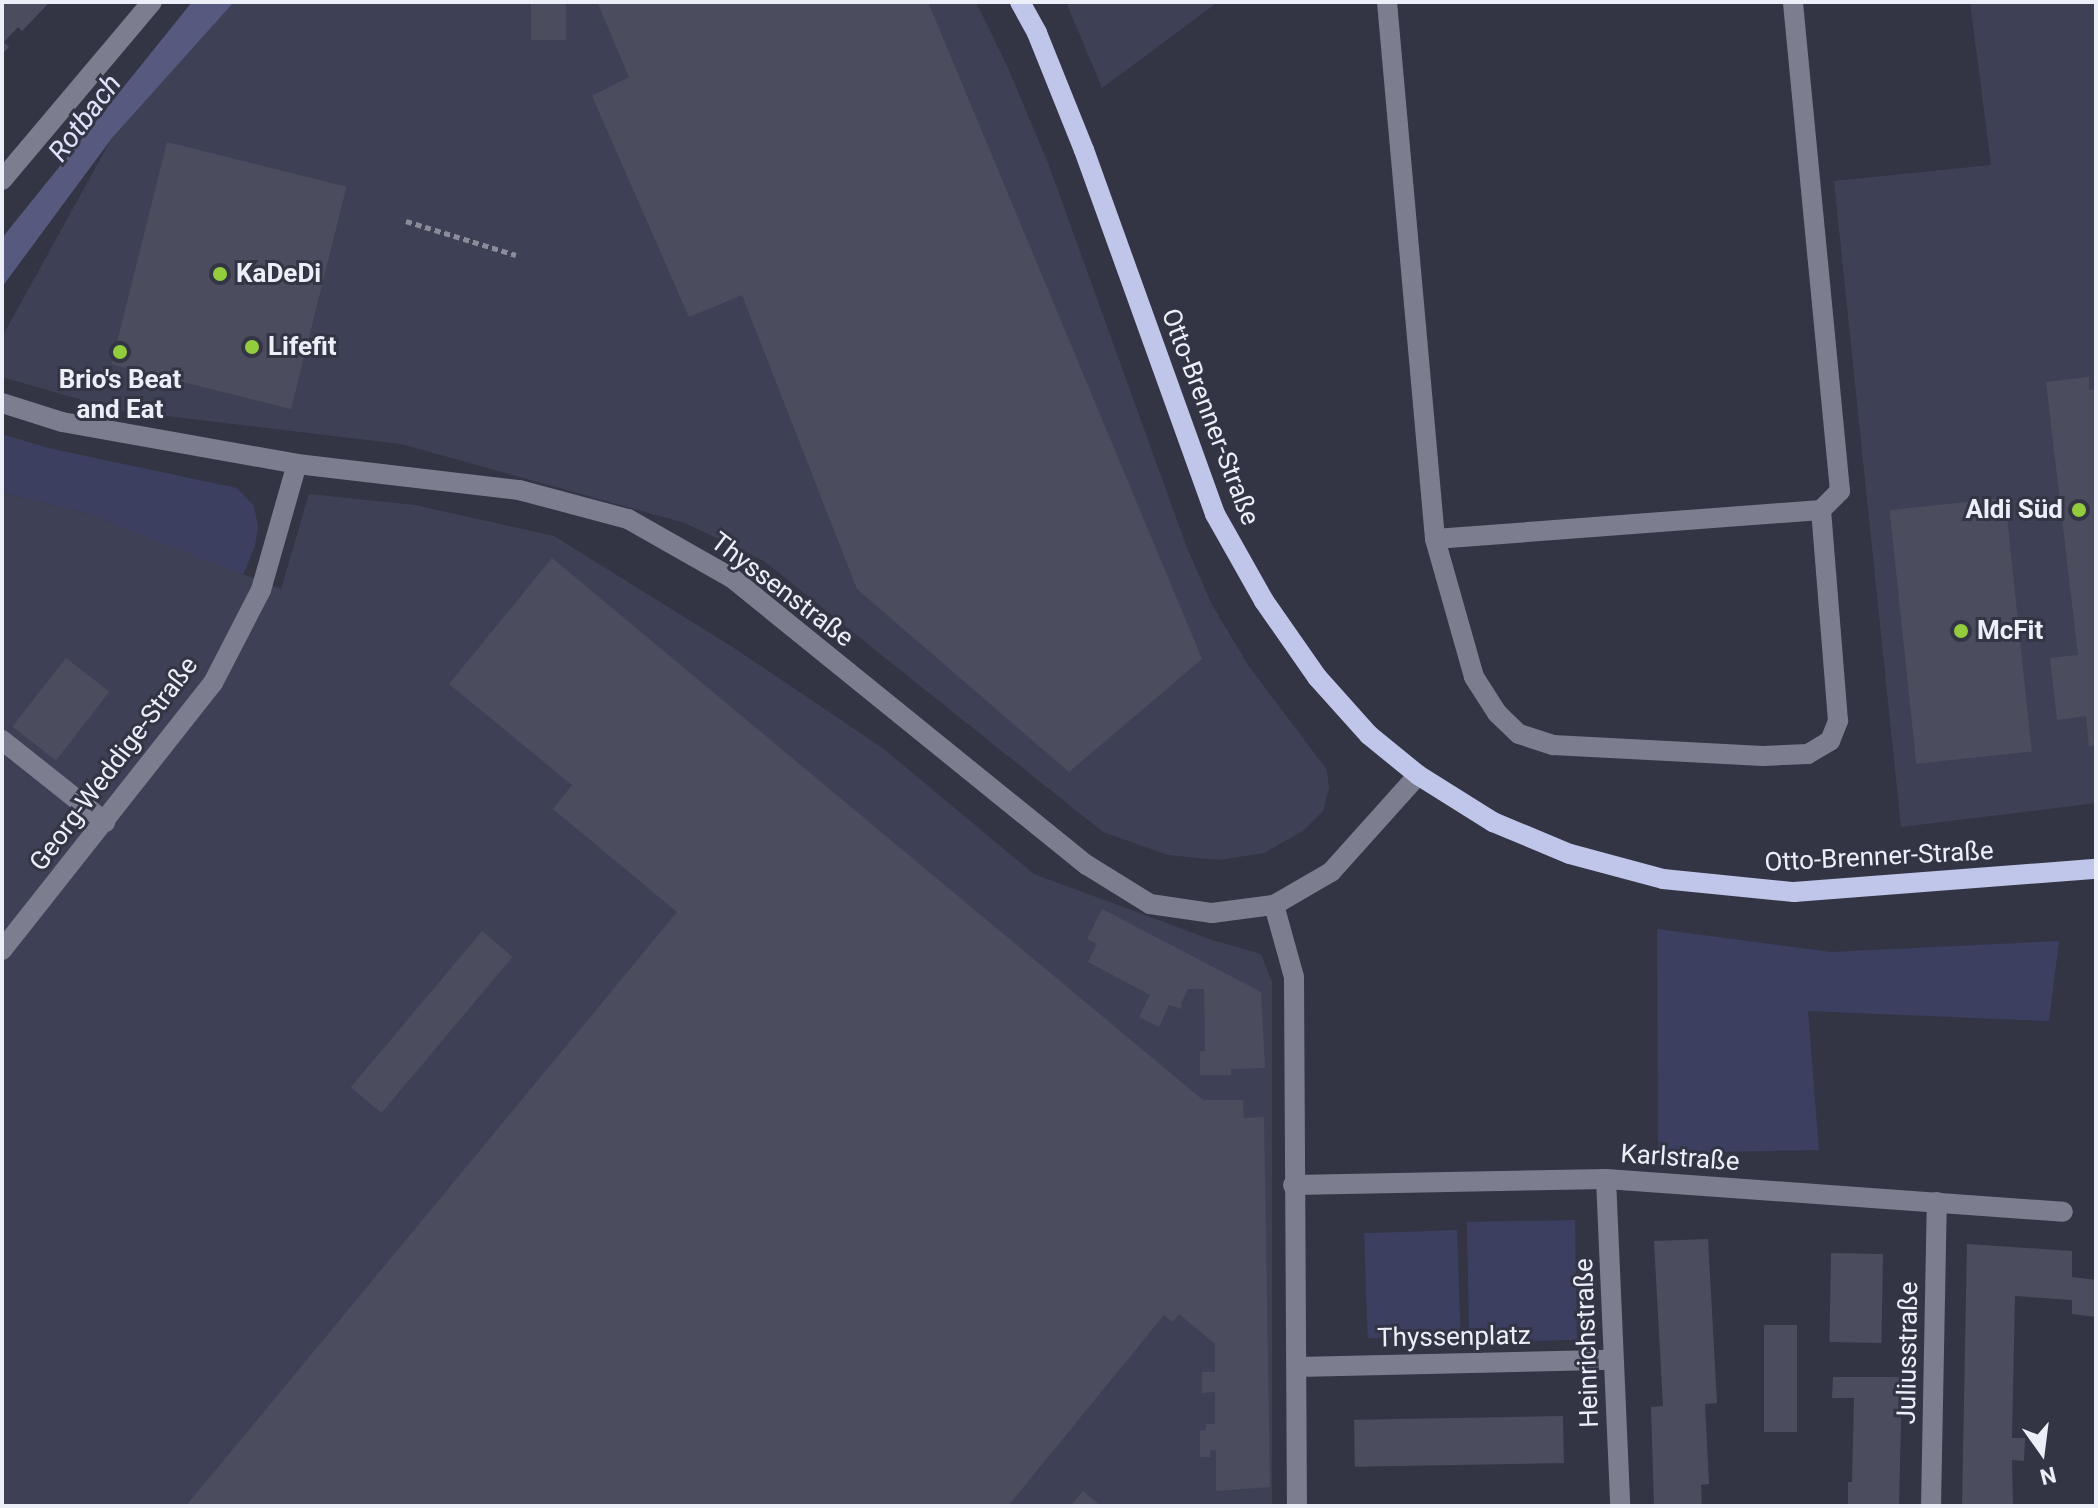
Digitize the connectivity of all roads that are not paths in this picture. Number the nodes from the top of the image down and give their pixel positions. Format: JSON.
{"nodes":[{"id":1,"x":152,"y":2,"type":"edge"},
{"id":2,"x":1020,"y":2,"type":"edge"},
{"id":3,"x":1387,"y":2,"type":"edge"},
{"id":4,"x":1793,"y":2,"type":"edge"},
{"id":5,"x":2,"y":180,"type":"edge"},
{"id":6,"x":2,"y":403,"type":"edge"},
{"id":7,"x":297,"y":464,"type":"junction"},
{"id":8,"x":1821,"y":510,"type":"junction"},
{"id":9,"x":1435,"y":539,"type":"junction"},
{"id":10,"x":2,"y":740,"type":"edge"},
{"id":11,"x":1418,"y":775,"type":"junction"},
{"id":12,"x":105,"y":822,"type":"junction"},
{"id":13,"x":2096,"y":869,"type":"edge"},
{"id":14,"x":1274,"y":905,"type":"junction"},
{"id":15,"x":2,"y":950,"type":"edge"},
{"id":16,"x":1606,"y":1179,"type":"junction"},
{"id":17,"x":1293,"y":1185,"type":"junction"},
{"id":18,"x":1937,"y":1202,"type":"junction"},
{"id":19,"x":2063,"y":1212,"type":"dead end"},
{"id":20,"x":1612,"y":1360,"type":"junction"},
{"id":21,"x":1297,"y":1367,"type":"junction"},
{"id":22,"x":1297,"y":1506,"type":"edge"},
{"id":23,"x":1620,"y":1506,"type":"edge"},
{"id":24,"x":1931,"y":1506,"type":"edge"}],
"edges":[{"from":1,"to":5,"type":"street"},
{"from":2,"to":11,"type":"main road","name":"Otto-Brenner-Straße"},
{"from":3,"to":9,"type":"street"},
{"from":4,"to":8,"type":"street"},
{"from":6,"to":7,"type":"street","name":"Thyssenstraße"},
{"from":7,"to":12,"type":"street","name":"Georg-Weddige-Straße"},
{"from":7,"to":14,"type":"street","name":"Thyssenstraße"},
{"from":8,"to":9,"type":"street"},
{"from":8,"to":9,"type":"street"},
{"from":10,"to":12,"type":"street"},
{"from":11,"to":13,"type":"main road","name":"Otto-Brenner-Straße"},
{"from":11,"to":14,"type":"street","name":"Thyssenstraße"},
{"from":12,"to":15,"type":"street","name":"Georg-Weddige-Straße"},
{"from":14,"to":17,"type":"street"},
{"from":16,"to":17,"type":"street","name":"Karlstraße"},
{"from":16,"to":18,"type":"street","name":"Karlstraße"},
{"from":16,"to":20,"type":"street","name":"Heinrichstraße"},
{"from":17,"to":21,"type":"street"},
{"from":18,"to":19,"type":"street","name":"Karlstraße"},
{"from":18,"to":24,"type":"street","name":"Juliusstraße"},
{"from":20,"to":21,"type":"street","name":"Thyssenplatz"},
{"from":20,"to":23,"type":"street","name":"Heinrichstraße"},
{"from":21,"to":22,"type":"street"}]}
